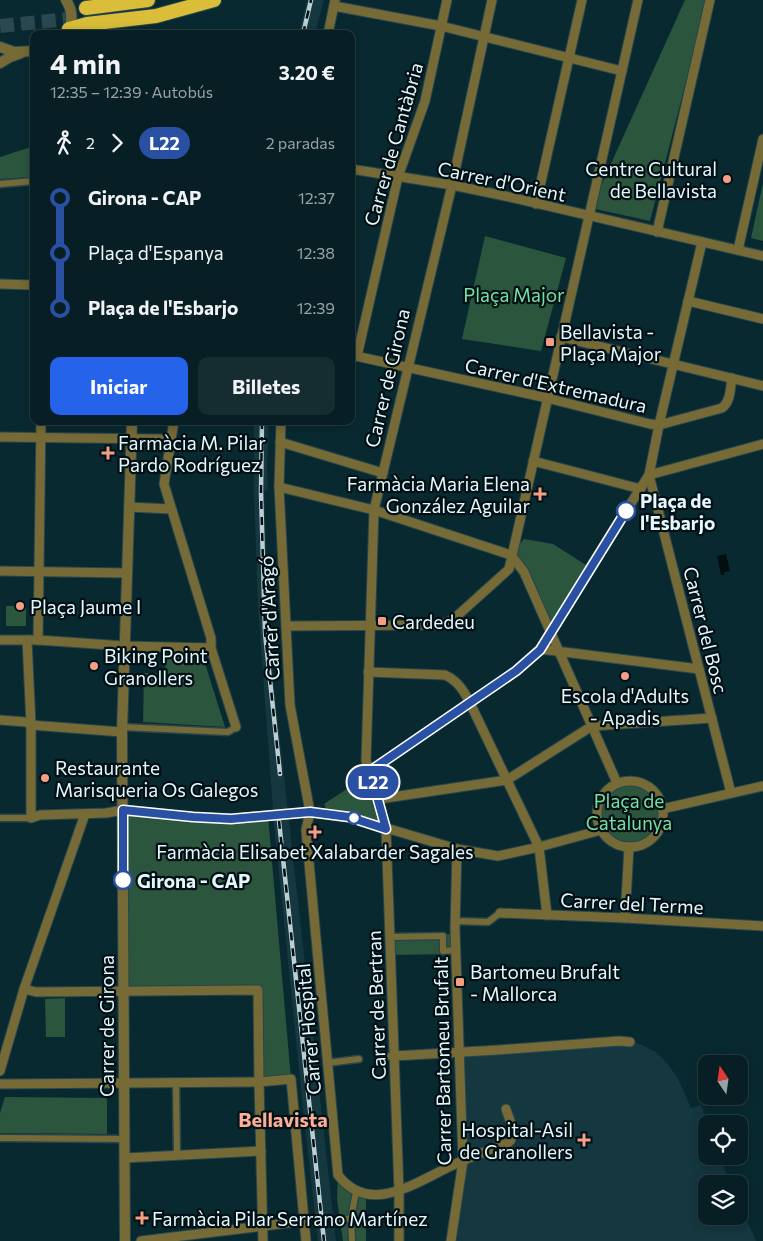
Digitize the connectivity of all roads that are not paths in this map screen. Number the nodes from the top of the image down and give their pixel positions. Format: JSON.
{"nodes":[{"id":1,"x":66,"y":0,"type":"edge"},
{"id":2,"x":148,"y":0,"type":"edge"},
{"id":3,"x":184,"y":0,"type":"edge"},
{"id":4,"x":214,"y":0,"type":"edge"},
{"id":5,"x":447,"y":0,"type":"edge"},
{"id":6,"x":492,"y":0,"type":"edge"},
{"id":7,"x":582,"y":0,"type":"edge"},
{"id":8,"x":638,"y":0,"type":"edge"},
{"id":9,"x":710,"y":0,"type":"edge"},
{"id":10,"x":334,"y":3,"type":"edge"},
{"id":11,"x":442,"y":26,"type":"junction"},
{"id":12,"x":67,"y":30,"type":"edge"},
{"id":13,"x":70,"y":30,"type":"edge"},
{"id":14,"x":329,"y":30,"type":"edge"},
{"id":15,"x":484,"y":37,"type":"junction"},
{"id":16,"x":0,"y":47,"type":"edge"},
{"id":17,"x":30,"y":52,"type":"edge"},
{"id":18,"x":569,"y":57,"type":"junction"},
{"id":19,"x":0,"y":63,"type":"edge"},
{"id":20,"x":622,"y":71,"type":"junction"},
{"id":21,"x":763,"y":139,"type":"edge"},
{"id":22,"x":355,"y":170,"type":"edge"},
{"id":23,"x":398,"y":177,"type":"junction"},
{"id":24,"x":30,"y":181,"type":"edge"},
{"id":25,"x":0,"y":184,"type":"edge"},
{"id":26,"x":452,"y":185,"type":"junction"},
{"id":27,"x":536,"y":204,"type":"junction"},
{"id":28,"x":589,"y":216,"type":"junction"},
{"id":29,"x":657,"y":232,"type":"junction"},
{"id":30,"x":702,"y":242,"type":"junction"},
{"id":31,"x":738,"y":250,"type":"junction"},
{"id":32,"x":763,"y":256,"type":"edge"},
{"id":33,"x":0,"y":284,"type":"edge"},
{"id":34,"x":30,"y":285,"type":"edge"},
{"id":35,"x":688,"y":301,"type":"junction"},
{"id":36,"x":763,"y":320,"type":"edge"},
{"id":37,"x":561,"y":337,"type":"junction"},
{"id":38,"x":355,"y":351,"type":"edge"},
{"id":39,"x":355,"y":355,"type":"edge"},
{"id":40,"x":673,"y":364,"type":"junction"},
{"id":41,"x":408,"y":367,"type":"junction"},
{"id":42,"x":732,"y":378,"type":"junction"},
{"id":43,"x":763,"y":386,"type":"edge"},
{"id":44,"x":548,"y":398,"type":"junction"},
{"id":45,"x":41,"y":425,"type":"edge"},
{"id":46,"x":132,"y":425,"type":"edge"},
{"id":47,"x":173,"y":425,"type":"edge"},
{"id":48,"x":281,"y":425,"type":"edge"},
{"id":49,"x":659,"y":425,"type":"junction"},
{"id":50,"x":171,"y":435,"type":"junction"},
{"id":51,"x":0,"y":437,"type":"edge"},
{"id":52,"x":41,"y":438,"type":"junction"},
{"id":53,"x":131,"y":439,"type":"junction"},
{"id":54,"x":280,"y":442,"type":"junction"},
{"id":55,"x":763,"y":444,"type":"edge"},
{"id":56,"x":533,"y":461,"type":"junction"},
{"id":57,"x":383,"y":473,"type":"junction"},
{"id":58,"x":650,"y":475,"type":"junction"},
{"id":59,"x":279,"y":487,"type":"junction"},
{"id":60,"x":641,"y":489,"type":"junction"},
{"id":61,"x":129,"y":507,"type":"junction"},
{"id":62,"x":171,"y":509,"type":"junction"},
{"id":63,"x":374,"y":510,"type":"junction"},
{"id":64,"x":511,"y":556,"type":"junction"},
{"id":65,"x":0,"y":571,"type":"edge"},
{"id":66,"x":40,"y":572,"type":"junction"},
{"id":67,"x":127,"y":573,"type":"junction"},
{"id":68,"x":370,"y":625,"type":"junction"},
{"id":69,"x":286,"y":626,"type":"junction"},
{"id":70,"x":551,"y":632,"type":"junction"},
{"id":71,"x":0,"y":640,"type":"edge"},
{"id":72,"x":27,"y":640,"type":"junction"},
{"id":73,"x":38,"y":640,"type":"junction"},
{"id":74,"x":125,"y":646,"type":"junction"},
{"id":75,"x":211,"y":648,"type":"junction"},
{"id":76,"x":540,"y":650,"type":"junction"},
{"id":77,"x":559,"y":652,"type":"junction"},
{"id":78,"x":699,"y":669,"type":"junction"},
{"id":79,"x":368,"y":672,"type":"junction"},
{"id":80,"x":470,"y":703,"type":"junction"},
{"id":81,"x":712,"y":718,"type":"junction"},
{"id":82,"x":0,"y":720,"type":"edge"},
{"id":83,"x":31,"y":725,"type":"junction"},
{"id":84,"x":592,"y":726,"type":"junction"},
{"id":85,"x":236,"y":727,"type":"joint"},
{"id":86,"x":122,"y":730,"type":"junction"},
{"id":87,"x":370,"y":771,"type":"junction"},
{"id":88,"x":506,"y":780,"type":"junction"},
{"id":89,"x":617,"y":783,"type":"junction"},
{"id":90,"x":763,"y":786,"type":"edge"},
{"id":91,"x":731,"y":793,"type":"junction"},
{"id":92,"x":379,"y":799,"type":"junction"},
{"id":93,"x":662,"y":809,"type":"junction"},
{"id":94,"x":123,"y":810,"type":"junction"},
{"id":95,"x":310,"y":812,"type":"junction"},
{"id":96,"x":86,"y":814,"type":"junction"},
{"id":97,"x":0,"y":818,"type":"edge"},
{"id":98,"x":31,"y":818,"type":"junction"},
{"id":99,"x":386,"y":829,"type":"junction"},
{"id":100,"x":601,"y":830,"type":"junction"},
{"id":101,"x":539,"y":847,"type":"junction"},
{"id":102,"x":629,"y":847,"type":"junction"},
{"id":103,"x":457,"y":849,"type":"junction"},
{"id":104,"x":500,"y":913,"type":"joint"},
{"id":105,"x":547,"y":915,"type":"junction"},
{"id":106,"x":624,"y":918,"type":"junction"},
{"id":107,"x":455,"y":921,"type":"junction"},
{"id":108,"x":763,"y":926,"type":"edge"},
{"id":109,"x":390,"y":937,"type":"junction"},
{"id":110,"x":456,"y":950,"type":"junction"},
{"id":111,"x":24,"y":989,"type":"junction"},
{"id":112,"x":124,"y":991,"type":"junction"},
{"id":113,"x":630,"y":1042,"type":"dead end"},
{"id":114,"x":459,"y":1052,"type":"junction"},
{"id":115,"x":394,"y":1056,"type":"junction"},
{"id":116,"x":379,"y":1057,"type":"dead end"},
{"id":117,"x":359,"y":1059,"type":"dead end"},
{"id":118,"x":327,"y":1063,"type":"junction"},
{"id":119,"x":0,"y":1070,"type":"edge"},
{"id":120,"x":176,"y":1082,"type":"junction"},
{"id":121,"x":259,"y":1082,"type":"junction"},
{"id":122,"x":124,"y":1083,"type":"junction"},
{"id":123,"x":0,"y":1084,"type":"edge"},
{"id":124,"x":506,"y":1109,"type":"dead end"},
{"id":125,"x":0,"y":1138,"type":"edge"},
{"id":126,"x":124,"y":1139,"type":"junction"},
{"id":127,"x":261,"y":1151,"type":"junction"},
{"id":128,"x":177,"y":1155,"type":"junction"},
{"id":129,"x":124,"y":1158,"type":"junction"},
{"id":130,"x":463,"y":1161,"type":"junction"},
{"id":131,"x":399,"y":1191,"type":"junction"},
{"id":132,"x":356,"y":1192,"type":"junction"},
{"id":133,"x":351,"y":1218,"type":"junction"},
{"id":134,"x":304,"y":1221,"type":"junction"},
{"id":135,"x":339,"y":1221,"type":"dead end"},
{"id":136,"x":263,"y":1226,"type":"junction"},
{"id":137,"x":169,"y":1239,"type":"edge"},
{"id":138,"x":125,"y":1241,"type":"edge"},
{"id":139,"x":141,"y":1241,"type":"edge"},
{"id":140,"x":263,"y":1241,"type":"edge"},
{"id":141,"x":306,"y":1241,"type":"edge"},
{"id":142,"x":352,"y":1241,"type":"edge"},
{"id":143,"x":399,"y":1241,"type":"edge"},
{"id":144,"x":451,"y":1241,"type":"edge"}],
"edges":[{"from":1,"to":12,"type":"street"},
{"from":2,"to":3,"type":"highway"},
{"from":4,"to":13,"type":"highway"},
{"from":5,"to":11,"type":"street","name":"Carrer de Cantàbria"},
{"from":6,"to":15,"type":"street","name":"Carrer de Girona"},
{"from":7,"to":18,"type":"street"},
{"from":8,"to":20,"type":"street"},
{"from":9,"to":29,"type":"street"},
{"from":10,"to":11,"type":"street"},
{"from":10,"to":14,"type":"street"},
{"from":11,"to":15,"type":"street"},
{"from":11,"to":23,"type":"street","name":"Carrer de Cantàbria"},
{"from":15,"to":18,"type":"street"},
{"from":15,"to":26,"type":"street","name":"Carrer de Girona"},
{"from":16,"to":17,"type":"street"},
{"from":17,"to":19,"type":"street"},
{"from":18,"to":20,"type":"street"},
{"from":18,"to":27,"type":"street"},
{"from":20,"to":28,"type":"street"},
{"from":21,"to":31,"type":"street"},
{"from":22,"to":23,"type":"street","name":"Carrer d'Orient"},
{"from":23,"to":26,"type":"street","name":"Carrer d'Orient"},
{"from":23,"to":38,"type":"street","name":"Carrer de Cantàbria"},
{"from":24,"to":25,"type":"street"},
{"from":26,"to":27,"type":"street","name":"Carrer d'Orient"},
{"from":26,"to":41,"type":"street","name":"Carrer de Girona"},
{"from":27,"to":28,"type":"street","name":"Carrer d'Orient"},
{"from":28,"to":29,"type":"street","name":"Carrer d'Orient"},
{"from":28,"to":37,"type":"street"},
{"from":29,"to":30,"type":"street","name":"Carrer d'Orient"},
{"from":30,"to":31,"type":"street","name":"Carrer d'Orient"},
{"from":30,"to":35,"type":"street"},
{"from":31,"to":32,"type":"street","name":"Carrer d'Orient"},
{"from":33,"to":34,"type":"street"},
{"from":35,"to":36,"type":"street"},
{"from":35,"to":40,"type":"street"},
{"from":37,"to":40,"type":"street"},
{"from":37,"to":44,"type":"street"},
{"from":39,"to":41,"type":"street","name":"Carrer d'Extremadura"},
{"from":40,"to":42,"type":"street"},
{"from":40,"to":49,"type":"street"},
{"from":41,"to":44,"type":"street","name":"Carrer d'Extremadura"},
{"from":41,"to":57,"type":"street","name":"Carrer de Girona"},
{"from":42,"to":43,"type":"street"},
{"from":42,"to":49,"type":"street","name":"Carrer d'Extremadura"},
{"from":44,"to":49,"type":"street","name":"Carrer d'Extremadura"},
{"from":44,"to":56,"type":"street"},
{"from":45,"to":52,"type":"street"},
{"from":46,"to":53,"type":"street","name":"Carrer de Girona"},
{"from":47,"to":50,"type":"street"},
{"from":48,"to":54,"type":"street","name":"Carrer d'Aragó"},
{"from":49,"to":58,"type":"street"},
{"from":50,"to":53,"type":"street"},
{"from":50,"to":62,"type":"street"},
{"from":51,"to":52,"type":"street"},
{"from":52,"to":53,"type":"street"},
{"from":52,"to":66,"type":"street"},
{"from":53,"to":61,"type":"street","name":"Carrer de Girona"},
{"from":54,"to":57,"type":"street"},
{"from":54,"to":59,"type":"street","name":"Carrer d'Aragó"},
{"from":55,"to":58,"type":"street"},
{"from":56,"to":60,"type":"street"},
{"from":56,"to":64,"type":"street"},
{"from":57,"to":63,"type":"street","name":"Carrer de Girona"},
{"from":58,"to":60,"type":"street"},
{"from":58,"to":78,"type":"street","name":"Carrer del Bosc"},
{"from":59,"to":63,"type":"street"},
{"from":59,"to":69,"type":"street","name":"Carrer d'Aragó"},
{"from":60,"to":70,"type":"street"},
{"from":61,"to":62,"type":"street"},
{"from":61,"to":67,"type":"street","name":"Carrer de Girona"},
{"from":62,"to":75,"type":"street"},
{"from":63,"to":64,"type":"street"},
{"from":63,"to":68,"type":"street","name":"Carrer de Girona"},
{"from":64,"to":68,"type":"street"},
{"from":64,"to":70,"type":"street"},
{"from":65,"to":66,"type":"street"},
{"from":66,"to":67,"type":"street"},
{"from":66,"to":73,"type":"street"},
{"from":67,"to":74,"type":"street","name":"Carrer de Girona"},
{"from":68,"to":69,"type":"street"},
{"from":68,"to":79,"type":"street","name":"Carrer de Girona"},
{"from":69,"to":95,"type":"street","name":"Carrer d'Aragó"},
{"from":70,"to":76,"type":"street"},
{"from":70,"to":77,"type":"street"},
{"from":71,"to":72,"type":"street"},
{"from":72,"to":73,"type":"street"},
{"from":72,"to":83,"type":"street"},
{"from":73,"to":74,"type":"street"},
{"from":74,"to":75,"type":"street"},
{"from":74,"to":86,"type":"street","name":"Carrer de Girona"},
{"from":75,"to":85,"type":"street"},
{"from":76,"to":77,"type":"street"},
{"from":76,"to":80,"type":"street"},
{"from":77,"to":78,"type":"street"},
{"from":77,"to":84,"type":"street"},
{"from":78,"to":81,"type":"street","name":"Carrer del Bosc"},
{"from":79,"to":80,"type":"street"},
{"from":79,"to":87,"type":"street","name":"Carrer de Girona"},
{"from":80,"to":87,"type":"street"},
{"from":80,"to":88,"type":"street"},
{"from":81,"to":84,"type":"street"},
{"from":81,"to":91,"type":"street","name":"Carrer del Bosc"},
{"from":82,"to":83,"type":"street"},
{"from":83,"to":86,"type":"street"},
{"from":83,"to":98,"type":"street"},
{"from":84,"to":88,"type":"street"},
{"from":84,"to":89,"type":"street"},
{"from":85,"to":86,"type":"street"},
{"from":86,"to":94,"type":"street","name":"Carrer de Girona"},
{"from":87,"to":92,"type":"street","name":"Carrer de Bertran"},
{"from":88,"to":92,"type":"street"},
{"from":88,"to":101,"type":"street"},
{"from":89,"to":93,"type":"street"},
{"from":89,"to":100,"type":"street"},
{"from":90,"to":91,"type":"street"},
{"from":91,"to":93,"type":"street"},
{"from":92,"to":99,"type":"street","name":"Carrer de Bertran"},
{"from":93,"to":102,"type":"street"},
{"from":94,"to":95,"type":"street","bridge":true},
{"from":94,"to":96,"type":"street"},
{"from":94,"to":112,"type":"street","name":"Carrer de Girona"},
{"from":95,"to":99,"type":"street"},
{"from":95,"to":118,"type":"street","name":"Carrer Hospital"},
{"from":96,"to":98,"type":"street"},
{"from":96,"to":111,"type":"street"},
{"from":97,"to":98,"type":"street"},
{"from":99,"to":103,"type":"street"},
{"from":99,"to":109,"type":"street","name":"Carrer de Bertran"},
{"from":100,"to":101,"type":"street"},
{"from":100,"to":102,"type":"street"},
{"from":101,"to":103,"type":"street"},
{"from":101,"to":105,"type":"street"},
{"from":102,"to":106,"type":"street"},
{"from":103,"to":107,"type":"street","name":"Carrer Bartomeu Brufalt"},
{"from":104,"to":105,"type":"street","name":"Carrer del Terme"},
{"from":104,"to":107,"type":"street"},
{"from":105,"to":106,"type":"street","name":"Carrer del Terme"},
{"from":106,"to":108,"type":"street","name":"Carrer del Terme"},
{"from":107,"to":110,"type":"street","name":"Carrer Bartomeu Brufalt"},
{"from":109,"to":110,"type":"street"},
{"from":109,"to":115,"type":"street","name":"Carrer de Bertran"},
{"from":110,"to":114,"type":"street","name":"Carrer Bartomeu Brufalt"},
{"from":111,"to":112,"type":"street"},
{"from":111,"to":119,"type":"street"},
{"from":112,"to":121,"type":"street"},
{"from":112,"to":122,"type":"street","name":"Carrer de Girona"},
{"from":113,"to":114,"type":"street"},
{"from":114,"to":115,"type":"street"},
{"from":114,"to":130,"type":"street","name":"Carrer Bartomeu Brufalt"},
{"from":115,"to":116,"type":"street"},
{"from":115,"to":131,"type":"street","name":"Carrer de Bertran"},
{"from":117,"to":118,"type":"street"},
{"from":118,"to":132,"type":"street","name":"Carrer Hospital"},
{"from":120,"to":121,"type":"street"},
{"from":120,"to":122,"type":"street"},
{"from":120,"to":128,"type":"street"},
{"from":121,"to":127,"type":"street"},
{"from":121,"to":134,"type":"street"},
{"from":122,"to":123,"type":"street"},
{"from":122,"to":126,"type":"street","name":"Carrer de Girona"},
{"from":124,"to":130,"type":"street"},
{"from":125,"to":126,"type":"street"},
{"from":126,"to":129,"type":"street","name":"Carrer de Girona"},
{"from":127,"to":128,"type":"street"},
{"from":127,"to":136,"type":"street"},
{"from":128,"to":129,"type":"street"},
{"from":129,"to":138,"type":"street","name":"Carrer de Girona"},
{"from":130,"to":131,"type":"street"},
{"from":130,"to":144,"type":"street","name":"Carrer Bartomeu Brufalt"},
{"from":131,"to":132,"type":"street"},
{"from":131,"to":143,"type":"street","name":"Carrer de Bertran"},
{"from":132,"to":133,"type":"street"},
{"from":133,"to":135,"type":"street"},
{"from":133,"to":142,"type":"street"},
{"from":134,"to":136,"type":"street"},
{"from":134,"to":141,"type":"street"},
{"from":136,"to":137,"type":"street"},
{"from":136,"to":140,"type":"street"},
{"from":137,"to":139,"type":"street"}]}
